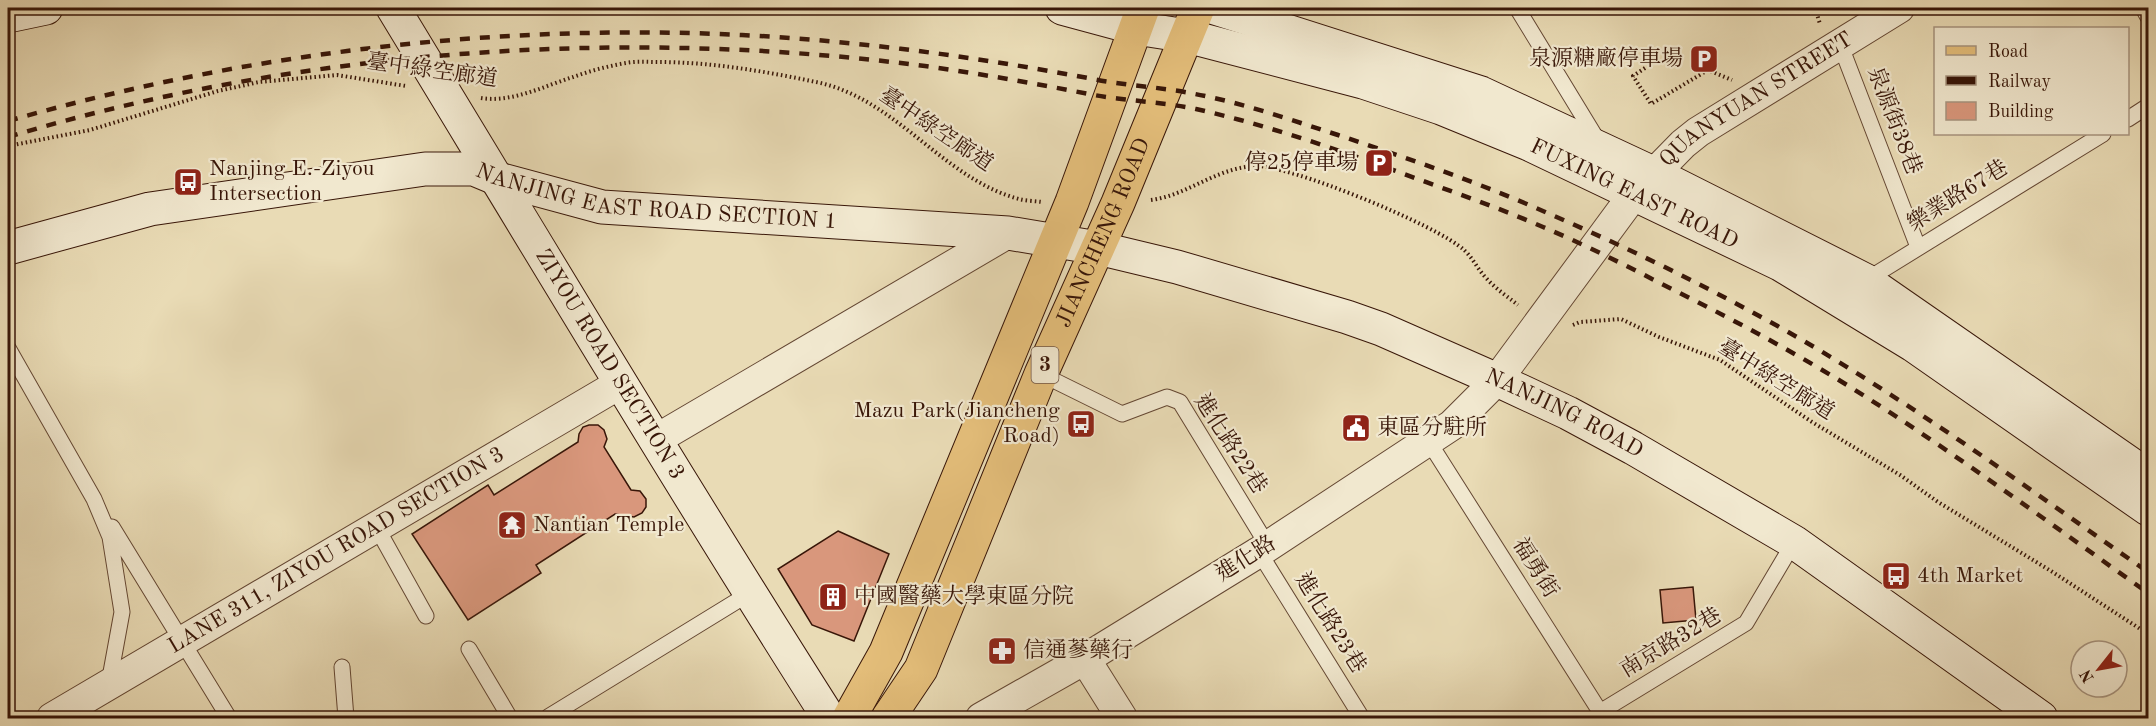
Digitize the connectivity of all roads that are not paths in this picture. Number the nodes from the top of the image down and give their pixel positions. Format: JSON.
{"nodes":[{"id":1,"x":46,"y":8,"type":"edge"},
{"id":2,"x":393,"y":8,"type":"edge"},
{"id":3,"x":1062,"y":8,"type":"edge"},
{"id":4,"x":1215,"y":8,"type":"edge"},
{"id":5,"x":1517,"y":8,"type":"edge"},
{"id":6,"x":1899,"y":8,"type":"edge"},
{"id":7,"x":2143,"y":8,"type":"edge"},
{"id":8,"x":8,"y":16,"type":"edge"},
{"id":9,"x":2148,"y":17,"type":"edge"},
{"id":10,"x":1139,"y":18,"type":"edge"},
{"id":11,"x":1192,"y":22,"type":"edge"},
{"id":12,"x":1840,"y":44,"type":"junction"},
{"id":13,"x":2148,"y":106,"type":"edge"},
{"id":14,"x":2129,"y":117,"type":"edge"},
{"id":15,"x":2101,"y":135,"type":"edge"},
{"id":16,"x":1604,"y":151,"type":"junction"},
{"id":17,"x":498,"y":179,"type":"junction"},
{"id":18,"x":1645,"y":184,"type":"junction"},
{"id":19,"x":1030,"y":237,"type":"junction"},
{"id":20,"x":1918,"y":247,"type":"junction"},
{"id":21,"x":8,"y":248,"type":"edge"},
{"id":22,"x":1098,"y":248,"type":"junction"},
{"id":23,"x":1865,"y":280,"type":"junction"},
{"id":24,"x":1841,"y":302,"type":"junction"},
{"id":25,"x":9,"y":353,"type":"edge"},
{"id":26,"x":1041,"y":374,"type":"junction"},
{"id":27,"x":1497,"y":380,"type":"junction"},
{"id":28,"x":621,"y":383,"type":"junction"},
{"id":29,"x":657,"y":439,"type":"junction"},
{"id":30,"x":1428,"y":442,"type":"junction"},
{"id":31,"x":2148,"y":476,"type":"edge"},
{"id":32,"x":94,"y":499,"type":"junction"},
{"id":33,"x":2148,"y":508,"type":"edge"},
{"id":34,"x":377,"y":528,"type":"junction"},
{"id":35,"x":1794,"y":542,"type":"junction"},
{"id":36,"x":1264,"y":549,"type":"junction"},
{"id":37,"x":750,"y":593,"type":"junction"},
{"id":38,"x":426,"y":616,"type":"dead end"},
{"id":39,"x":183,"y":641,"type":"junction"},
{"id":40,"x":469,"y":649,"type":"dead end"},
{"id":41,"x":1085,"y":659,"type":"junction"},
{"id":42,"x":342,"y":667,"type":"dead end"},
{"id":43,"x":109,"y":686,"type":"junction"},
{"id":44,"x":1602,"y":715,"type":"edge"},
{"id":45,"x":548,"y":717,"type":"dead end"},
{"id":46,"x":52,"y":718,"type":"edge"},
{"id":47,"x":229,"y":718,"type":"edge"},
{"id":48,"x":346,"y":718,"type":"edge"},
{"id":49,"x":510,"y":718,"type":"edge"},
{"id":50,"x":829,"y":718,"type":"edge"},
{"id":51,"x":849,"y":718,"type":"edge"},
{"id":52,"x":888,"y":718,"type":"edge"},
{"id":53,"x":981,"y":718,"type":"edge"},
{"id":54,"x":1122,"y":718,"type":"edge"},
{"id":55,"x":1362,"y":718,"type":"edge"},
{"id":56,"x":2041,"y":718,"type":"edge"}],
"edges":[{"from":1,"to":8,"type":"street"},
{"from":2,"to":17,"type":"street","name":"ZIYOU ROAD SECTION 3"},
{"from":3,"to":10,"type":"street","name":"FUXING EAST ROAD"},
{"from":4,"to":16,"type":"street","name":"FUXING EAST ROAD"},
{"from":5,"to":16,"type":"lane"},
{"from":6,"to":12,"type":"street","name":"QUANYUAN STREET"},
{"from":7,"to":9,"type":"lane"},
{"from":10,"to":11,"type":"street","name":"FUXING EAST ROAD"},
{"from":10,"to":19,"type":"main road","name":"JIANCHENG ROAD","number":"3"},
{"from":11,"to":18,"type":"street","name":"FUXING EAST ROAD"},
{"from":11,"to":22,"type":"main road","name":"JIANCHENG ROAD","number":"3"},
{"from":12,"to":18,"type":"street","name":"QUANYUAN STREET"},
{"from":12,"to":20,"type":"lane","name":"泉源街38巷"},
{"from":13,"to":14,"type":"lane"},
{"from":15,"to":20,"type":"lane","name":"樂業路67巷"},
{"from":16,"to":18,"type":"street","name":"FUXING EAST ROAD"},
{"from":17,"to":19,"type":"street","name":"NANJING EAST ROAD SECTION 1"},
{"from":17,"to":21,"type":"street","name":"NANJING EAST ROAD SECTION 1"},
{"from":17,"to":28,"type":"street","name":"ZIYOU ROAD SECTION 3"},
{"from":18,"to":23,"type":"street","name":"FUXING EAST ROAD"},
{"from":18,"to":24,"type":"street","name":"FUXING EAST ROAD"},
{"from":18,"to":27,"type":"street","name":"QUANYUAN STREET"},
{"from":19,"to":22,"type":"street","name":"NANJING ROAD"},
{"from":19,"to":29,"type":"street"},
{"from":19,"to":51,"type":"main road","name":"JIANCHENG ROAD","number":"3"},
{"from":20,"to":23,"type":"lane","name":"樂業路67巷"},
{"from":22,"to":26,"type":"main road","name":"JIANCHENG ROAD","number":"3"},
{"from":22,"to":27,"type":"street","name":"NANJING ROAD"},
{"from":23,"to":24,"type":"lane","name":"樂業路67巷"},
{"from":23,"to":31,"type":"street","name":"FUXING EAST ROAD"},
{"from":24,"to":33,"type":"street","name":"FUXING EAST ROAD"},
{"from":25,"to":32,"type":"lane"},
{"from":26,"to":36,"type":"lane","name":"進化路22巷"},
{"from":26,"to":52,"type":"main road","name":"JIANCHENG ROAD","number":"3"},
{"from":27,"to":30,"type":"street","name":"進化路"},
{"from":27,"to":35,"type":"street","name":"NANJING ROAD"},
{"from":28,"to":29,"type":"street","name":"ZIYOU ROAD SECTION 3"},
{"from":28,"to":34,"type":"street","name":"LANE 311, ZIYOU ROAD SECTION 3"},
{"from":29,"to":37,"type":"street","name":"ZIYOU ROAD SECTION 3"},
{"from":30,"to":36,"type":"street","name":"進化路"},
{"from":30,"to":44,"type":"lane","name":"福勇街"},
{"from":32,"to":39,"type":"lane"},
{"from":32,"to":43,"type":"lane"},
{"from":34,"to":38,"type":"lane"},
{"from":34,"to":39,"type":"street","name":"LANE 311, ZIYOU ROAD SECTION 3"},
{"from":35,"to":44,"type":"lane","name":"南京路32巷"},
{"from":35,"to":56,"type":"street","name":"NANJING ROAD"},
{"from":36,"to":41,"type":"street","name":"進化路"},
{"from":36,"to":55,"type":"lane","name":"進化路23巷"},
{"from":37,"to":45,"type":"lane"},
{"from":37,"to":50,"type":"street","name":"ZIYOU ROAD SECTION 3"},
{"from":39,"to":43,"type":"street","name":"LANE 311, ZIYOU ROAD SECTION 3"},
{"from":39,"to":47,"type":"lane"},
{"from":40,"to":49,"type":"lane"},
{"from":41,"to":53,"type":"street","name":"進化路"},
{"from":41,"to":54,"type":"street"},
{"from":42,"to":48,"type":"lane"},
{"from":43,"to":46,"type":"street","name":"LANE 311, ZIYOU ROAD SECTION 3"}]}
